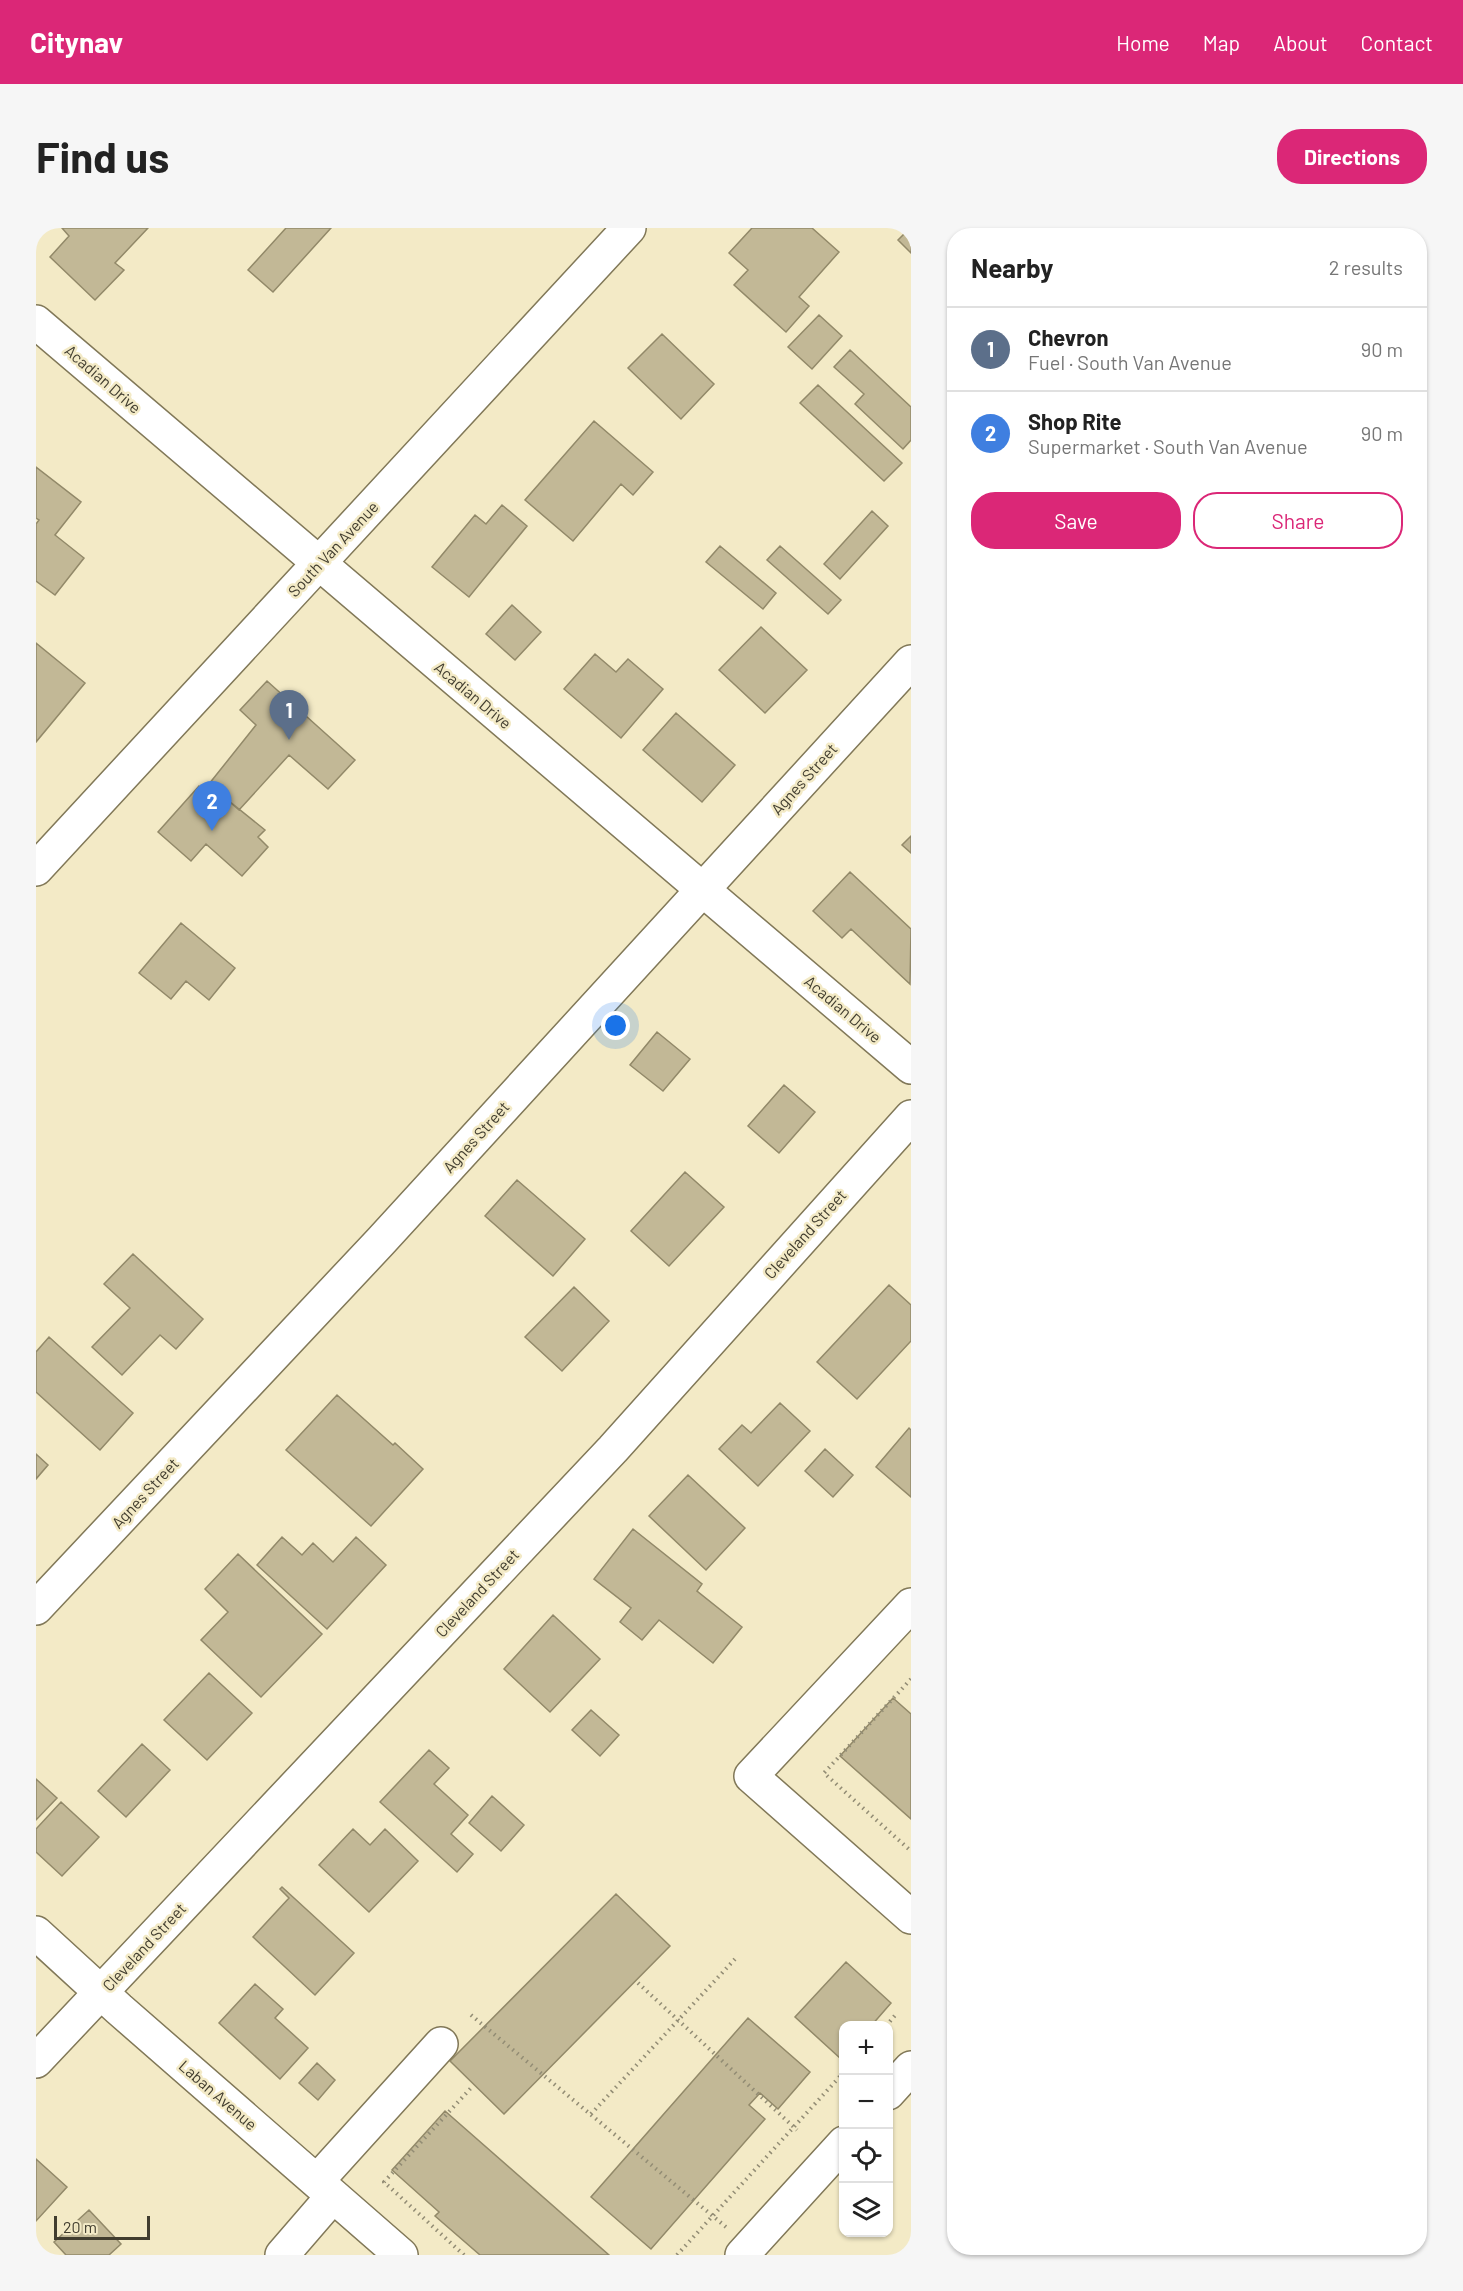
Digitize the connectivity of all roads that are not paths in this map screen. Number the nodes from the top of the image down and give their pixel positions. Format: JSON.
{"nodes":[{"id":1,"x":628,"y":228,"type":"edge"},
{"id":2,"x":36,"y":321,"type":"edge"},
{"id":3,"x":319,"y":564,"type":"junction"},
{"id":4,"x":911,"y":662,"type":"edge"},
{"id":5,"x":36,"y":868,"type":"edge"},
{"id":6,"x":703,"y":890,"type":"junction"},
{"id":7,"x":911,"y":1067,"type":"edge"},
{"id":8,"x":911,"y":1117,"type":"edge"},
{"id":9,"x":911,"y":1605,"type":"edge"},
{"id":10,"x":36,"y":1608,"type":"edge"},
{"id":11,"x":911,"y":1917,"type":"edge"},
{"id":12,"x":36,"y":1933,"type":"edge"},
{"id":13,"x":101,"y":1993,"type":"junction"},
{"id":14,"x":441,"y":2044,"type":"dead end"},
{"id":15,"x":36,"y":2061,"type":"edge"},
{"id":16,"x":911,"y":2068,"type":"edge"},
{"id":17,"x":893,"y":2088,"type":"edge"},
{"id":18,"x":839,"y":2147,"type":"edge"},
{"id":19,"x":325,"y":2188,"type":"junction"},
{"id":20,"x":746,"y":2251,"type":"edge"},
{"id":21,"x":282,"y":2255,"type":"edge"},
{"id":22,"x":401,"y":2255,"type":"edge"}],
"edges":[{"from":1,"to":3,"type":"street","name":"South Van Avenue"},
{"from":2,"to":3,"type":"street","name":"Acadian Drive"},
{"from":3,"to":5,"type":"street","name":"South Van Avenue"},
{"from":3,"to":6,"type":"street","name":"Acadian Drive"},
{"from":4,"to":6,"type":"street","name":"Agnes Street"},
{"from":6,"to":7,"type":"street","name":"Acadian Drive"},
{"from":6,"to":10,"type":"street","name":"Agnes Street"},
{"from":8,"to":13,"type":"street","name":"Cleveland Street"},
{"from":9,"to":11,"type":"street"},
{"from":12,"to":13,"type":"street","name":"Laban Avenue"},
{"from":13,"to":15,"type":"street","name":"Cleveland Street"},
{"from":13,"to":19,"type":"street","name":"Laban Avenue"},
{"from":14,"to":19,"type":"street"},
{"from":16,"to":17,"type":"street"},
{"from":18,"to":20,"type":"street"},
{"from":19,"to":21,"type":"street"},
{"from":19,"to":22,"type":"street","name":"Laban Avenue"}]}
